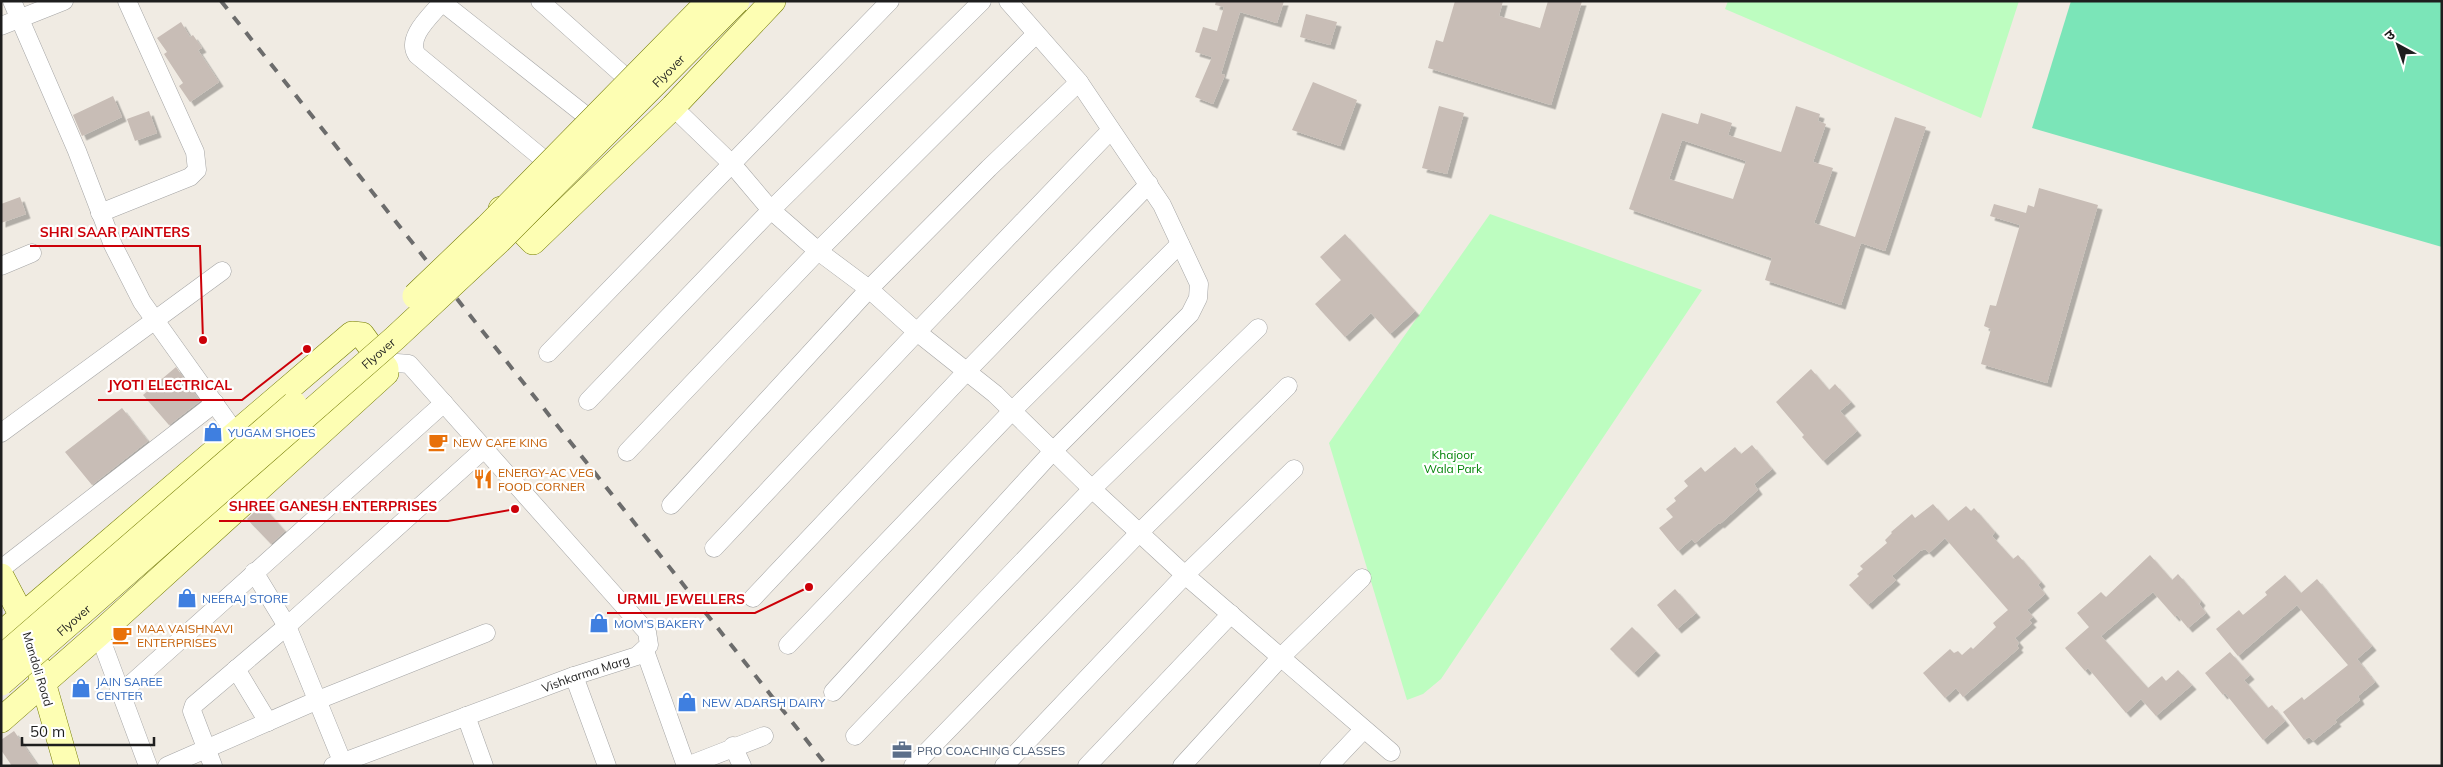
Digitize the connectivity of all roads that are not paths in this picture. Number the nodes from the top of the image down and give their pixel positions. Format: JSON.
{"nodes":[{"id":1,"x":12,"y":1,"type":"edge"},
{"id":2,"x":64,"y":1,"type":"edge"},
{"id":3,"x":127,"y":1,"type":"edge"},
{"id":4,"x":540,"y":1,"type":"edge"},
{"id":5,"x":691,"y":1,"type":"edge"},
{"id":6,"x":709,"y":1,"type":"edge"},
{"id":7,"x":720,"y":1,"type":"edge"},
{"id":8,"x":737,"y":1,"type":"edge"},
{"id":9,"x":744,"y":1,"type":"edge"},
{"id":10,"x":774,"y":1,"type":"edge"},
{"id":11,"x":890,"y":1,"type":"edge"},
{"id":12,"x":982,"y":1,"type":"edge"},
{"id":13,"x":1008,"y":1,"type":"edge"},
{"id":14,"x":442,"y":2,"type":"edge"},
{"id":15,"x":20,"y":20,"type":"junction"},
{"id":16,"x":1,"y":26,"type":"edge"},
{"id":17,"x":1036,"y":34,"type":"junction"},
{"id":18,"x":622,"y":74,"type":"junction"},
{"id":19,"x":1079,"y":82,"type":"junction"},
{"id":20,"x":672,"y":107,"type":"junction"},
{"id":21,"x":585,"y":115,"type":"junction"},
{"id":22,"x":1111,"y":130,"type":"junction"},
{"id":23,"x":542,"y":158,"type":"junction"},
{"id":24,"x":732,"y":164,"type":"junction"},
{"id":25,"x":1148,"y":184,"type":"junction"},
{"id":26,"x":771,"y":210,"type":"junction"},
{"id":27,"x":100,"y":213,"type":"junction"},
{"id":28,"x":1180,"y":244,"type":"junction"},
{"id":29,"x":818,"y":251,"type":"junction"},
{"id":30,"x":32,"y":253,"type":"dead end"},
{"id":31,"x":1,"y":266,"type":"edge"},
{"id":32,"x":222,"y":271,"type":"dead end"},
{"id":33,"x":869,"y":289,"type":"junction"},
{"id":34,"x":154,"y":320,"type":"junction"},
{"id":35,"x":1258,"y":328,"type":"dead end"},
{"id":36,"x":916,"y":332,"type":"junction"},
{"id":37,"x":548,"y":354,"type":"dead end"},
{"id":38,"x":386,"y":368,"type":"junction"},
{"id":39,"x":967,"y":371,"type":"junction"},
{"id":40,"x":1288,"y":386,"type":"dead end"},
{"id":41,"x":588,"y":401,"type":"dead end"},
{"id":42,"x":215,"y":403,"type":"junction"},
{"id":43,"x":444,"y":403,"type":"junction"},
{"id":44,"x":1013,"y":410,"type":"junction"},
{"id":45,"x":1,"y":433,"type":"edge"},
{"id":46,"x":237,"y":435,"type":"junction"},
{"id":47,"x":484,"y":449,"type":"junction"},
{"id":48,"x":1054,"y":450,"type":"junction"},
{"id":49,"x":627,"y":452,"type":"dead end"},
{"id":50,"x":1294,"y":469,"type":"dead end"},
{"id":51,"x":1092,"y":489,"type":"junction"},
{"id":52,"x":670,"y":505,"type":"dead end"},
{"id":53,"x":1139,"y":532,"type":"junction"},
{"id":54,"x":714,"y":548,"type":"dead end"},
{"id":55,"x":1,"y":569,"type":"edge"},
{"id":56,"x":254,"y":572,"type":"junction"},
{"id":57,"x":1185,"y":575,"type":"junction"},
{"id":58,"x":1,"y":576,"type":"edge"},
{"id":59,"x":1362,"y":578,"type":"dead end"},
{"id":60,"x":61,"y":584,"type":"junction"},
{"id":61,"x":753,"y":598,"type":"dead end"},
{"id":62,"x":1231,"y":614,"type":"junction"},
{"id":63,"x":22,"y":616,"type":"junction"},
{"id":64,"x":287,"y":626,"type":"junction"},
{"id":65,"x":102,"y":631,"type":"junction"},
{"id":66,"x":486,"y":633,"type":"dead end"},
{"id":67,"x":1,"y":634,"type":"edge"},
{"id":68,"x":788,"y":645,"type":"dead end"},
{"id":69,"x":645,"y":651,"type":"junction"},
{"id":70,"x":1281,"y":657,"type":"junction"},
{"id":71,"x":1,"y":658,"type":"edge"},
{"id":72,"x":236,"y":670,"type":"junction"},
{"id":73,"x":574,"y":676,"type":"junction"},
{"id":74,"x":43,"y":682,"type":"junction"},
{"id":75,"x":1,"y":684,"type":"edge"},
{"id":76,"x":833,"y":692,"type":"dead end"},
{"id":77,"x":121,"y":693,"type":"junction"},
{"id":78,"x":318,"y":700,"type":"junction"},
{"id":79,"x":466,"y":716,"type":"junction"},
{"id":80,"x":1,"y":720,"type":"edge"},
{"id":81,"x":268,"y":722,"type":"junction"},
{"id":82,"x":1364,"y":730,"type":"junction"},
{"id":83,"x":764,"y":736,"type":"dead end"},
{"id":84,"x":855,"y":736,"type":"dead end"},
{"id":85,"x":733,"y":746,"type":"junction"},
{"id":86,"x":206,"y":749,"type":"junction"},
{"id":87,"x":1391,"y":752,"type":"dead end"},
{"id":88,"x":340,"y":764,"type":"edge"},
{"id":89,"x":67,"y":766,"type":"edge"},
{"id":90,"x":148,"y":766,"type":"edge"},
{"id":91,"x":167,"y":766,"type":"edge"},
{"id":92,"x":212,"y":766,"type":"edge"},
{"id":93,"x":484,"y":766,"type":"edge"},
{"id":94,"x":607,"y":766,"type":"edge"},
{"id":95,"x":687,"y":766,"type":"edge"},
{"id":96,"x":742,"y":766,"type":"edge"},
{"id":97,"x":913,"y":766,"type":"edge"},
{"id":98,"x":1004,"y":766,"type":"edge"},
{"id":99,"x":1087,"y":766,"type":"edge"},
{"id":100,"x":1182,"y":766,"type":"edge"},
{"id":101,"x":1329,"y":766,"type":"edge"}],
"edges":[{"from":1,"to":15,"type":"street"},
{"from":2,"to":15,"type":"street"},
{"from":3,"to":27,"type":"street"},
{"from":4,"to":18,"type":"street"},
{"from":5,"to":18,"type":"street"},
{"from":6,"to":71,"type":"street","name":"Flyover","bridge":true},
{"from":7,"to":9,"type":"street"},
{"from":8,"to":75,"type":"street","name":"Flyover","bridge":true},
{"from":10,"to":20,"type":"street"},
{"from":11,"to":24,"type":"street"},
{"from":12,"to":26,"type":"street"},
{"from":13,"to":17,"type":"street"},
{"from":14,"to":21,"type":"street"},
{"from":14,"to":23,"type":"street"},
{"from":15,"to":16,"type":"street"},
{"from":15,"to":27,"type":"street"},
{"from":17,"to":19,"type":"street"},
{"from":17,"to":29,"type":"street"},
{"from":18,"to":21,"type":"street"},
{"from":19,"to":22,"type":"street"},
{"from":19,"to":33,"type":"street"},
{"from":20,"to":23,"type":"street"},
{"from":20,"to":24,"type":"street"},
{"from":21,"to":23,"type":"street"},
{"from":22,"to":25,"type":"street"},
{"from":22,"to":36,"type":"street"},
{"from":24,"to":26,"type":"street"},
{"from":24,"to":37,"type":"street"},
{"from":25,"to":28,"type":"street"},
{"from":25,"to":39,"type":"street"},
{"from":26,"to":29,"type":"street"},
{"from":26,"to":41,"type":"street"},
{"from":27,"to":34,"type":"street"},
{"from":28,"to":44,"type":"street"},
{"from":28,"to":48,"type":"street"},
{"from":29,"to":33,"type":"street"},
{"from":29,"to":49,"type":"street"},
{"from":30,"to":31,"type":"street"},
{"from":32,"to":34,"type":"street"},
{"from":33,"to":36,"type":"street"},
{"from":33,"to":52,"type":"street"},
{"from":34,"to":42,"type":"street"},
{"from":34,"to":45,"type":"street"},
{"from":35,"to":51,"type":"street"},
{"from":36,"to":39,"type":"street"},
{"from":36,"to":54,"type":"street"},
{"from":38,"to":43,"type":"street","name":"Vishkarma Marg"},
{"from":38,"to":46,"type":"street"},
{"from":38,"to":65,"type":"street"},
{"from":39,"to":44,"type":"street"},
{"from":39,"to":61,"type":"street"},
{"from":40,"to":53,"type":"street"},
{"from":42,"to":46,"type":"street"},
{"from":42,"to":55,"type":"street"},
{"from":43,"to":47,"type":"street","name":"Vishkarma Marg"},
{"from":43,"to":56,"type":"street"},
{"from":44,"to":48,"type":"street"},
{"from":44,"to":68,"type":"street"},
{"from":46,"to":60,"type":"street"},
{"from":47,"to":64,"type":"street"},
{"from":47,"to":69,"type":"street","name":"Vishkarma Marg"},
{"from":48,"to":51,"type":"street"},
{"from":48,"to":76,"type":"street"},
{"from":50,"to":57,"type":"street"},
{"from":51,"to":53,"type":"street"},
{"from":51,"to":84,"type":"street"},
{"from":53,"to":57,"type":"street"},
{"from":53,"to":97,"type":"street"},
{"from":56,"to":64,"type":"street"},
{"from":56,"to":77,"type":"street"},
{"from":57,"to":62,"type":"street"},
{"from":57,"to":98,"type":"street"},
{"from":58,"to":63,"type":"street","name":"Mandoli Road"},
{"from":59,"to":70,"type":"street"},
{"from":60,"to":63,"type":"street"},
{"from":60,"to":65,"type":"street"},
{"from":62,"to":70,"type":"street"},
{"from":62,"to":99,"type":"street"},
{"from":63,"to":67,"type":"street"},
{"from":63,"to":74,"type":"street","name":"Mandoli Road"},
{"from":64,"to":72,"type":"street"},
{"from":64,"to":78,"type":"street"},
{"from":65,"to":74,"type":"street"},
{"from":65,"to":77,"type":"street"},
{"from":66,"to":78,"type":"street"},
{"from":69,"to":73,"type":"street","name":"Vishkarma Marg"},
{"from":69,"to":95,"type":"street"},
{"from":70,"to":82,"type":"street"},
{"from":70,"to":100,"type":"street"},
{"from":72,"to":81,"type":"street"},
{"from":72,"to":86,"type":"street"},
{"from":73,"to":79,"type":"street","name":"Vishkarma Marg"},
{"from":73,"to":94,"type":"street"},
{"from":74,"to":80,"type":"street"},
{"from":74,"to":89,"type":"street","name":"Mandoli Road"},
{"from":77,"to":90,"type":"street"},
{"from":78,"to":81,"type":"street"},
{"from":78,"to":88,"type":"street"},
{"from":79,"to":88,"type":"street","name":"Vishkarma Marg"},
{"from":79,"to":93,"type":"street"},
{"from":81,"to":86,"type":"street"},
{"from":82,"to":87,"type":"street"},
{"from":82,"to":101,"type":"street"},
{"from":83,"to":85,"type":"street"},
{"from":85,"to":95,"type":"street"},
{"from":85,"to":96,"type":"street"},
{"from":86,"to":91,"type":"street"},
{"from":86,"to":92,"type":"street"}]}
